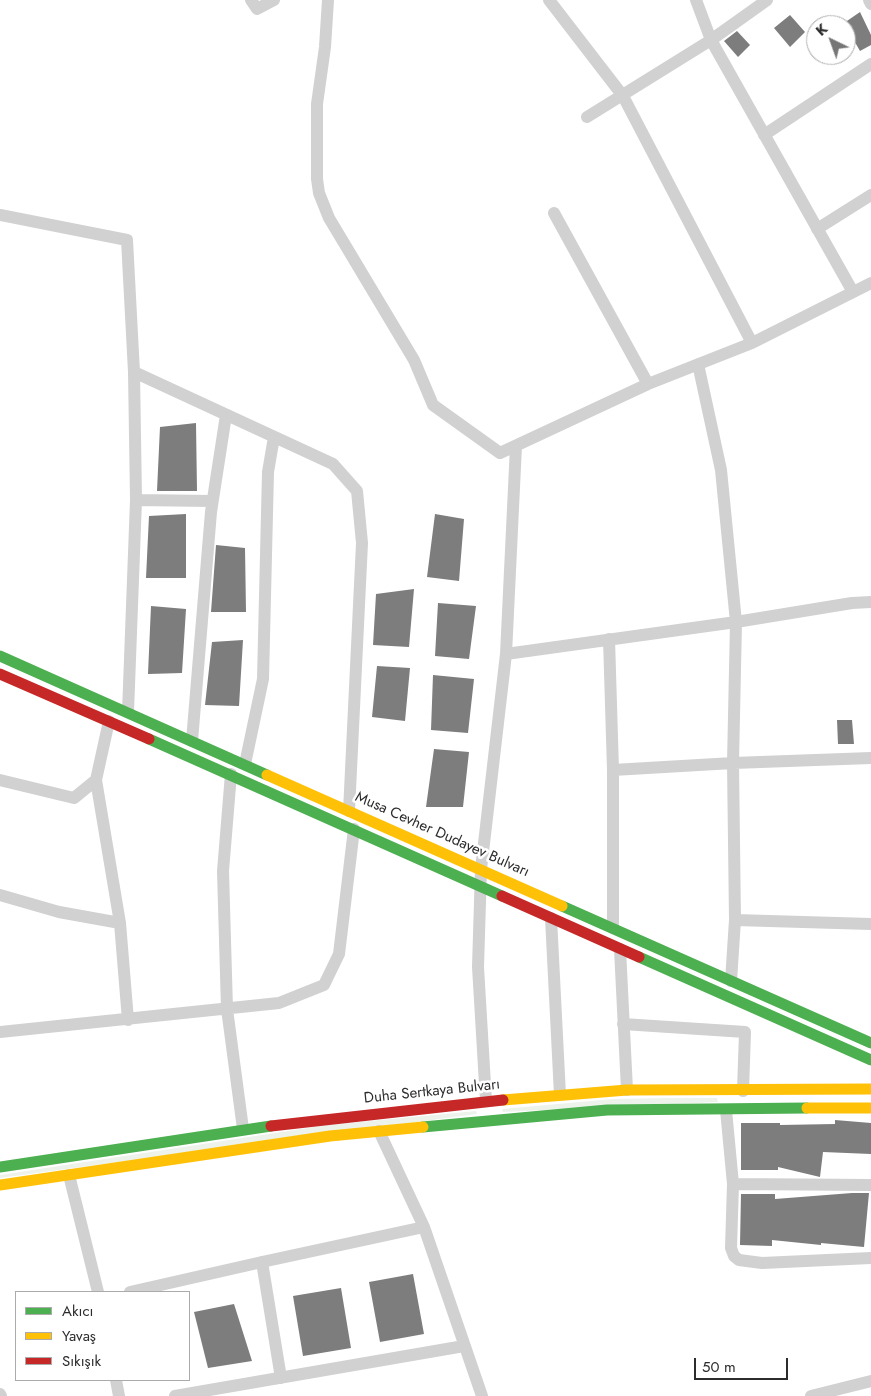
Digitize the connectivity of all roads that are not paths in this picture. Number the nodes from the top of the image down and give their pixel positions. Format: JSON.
{"nodes":[{"id":1,"x":251,"y":0,"type":"edge"},
{"id":2,"x":274,"y":0,"type":"edge"},
{"id":3,"x":328,"y":0,"type":"edge"},
{"id":4,"x":549,"y":0,"type":"edge"},
{"id":5,"x":696,"y":0,"type":"edge"},
{"id":6,"x":767,"y":0,"type":"edge"},
{"id":7,"x":869,"y":0,"type":"edge"},
{"id":8,"x":871,"y":4,"type":"edge"},
{"id":9,"x":711,"y":40,"type":"junction"},
{"id":10,"x":871,"y":64,"type":"edge"},
{"id":11,"x":623,"y":96,"type":"junction"},
{"id":12,"x":587,"y":117,"type":"dead end"},
{"id":13,"x":764,"y":135,"type":"junction"},
{"id":14,"x":871,"y":195,"type":"edge"},
{"id":15,"x":554,"y":213,"type":"dead end"},
{"id":16,"x":0,"y":215,"type":"edge"},
{"id":17,"x":817,"y":229,"type":"junction"},
{"id":18,"x":871,"y":284,"type":"edge"},
{"id":19,"x":853,"y":292,"type":"junction"},
{"id":20,"x":752,"y":343,"type":"junction"},
{"id":21,"x":698,"y":364,"type":"junction"},
{"id":22,"x":134,"y":372,"type":"junction"},
{"id":23,"x":648,"y":384,"type":"junction"},
{"id":24,"x":226,"y":415,"type":"junction"},
{"id":25,"x":274,"y":437,"type":"junction"},
{"id":26,"x":516,"y":446,"type":"junction"},
{"id":27,"x":136,"y":500,"type":"junction"},
{"id":28,"x":212,"y":501,"type":"junction"},
{"id":29,"x":871,"y":602,"type":"edge"},
{"id":30,"x":736,"y":622,"type":"junction"},
{"id":31,"x":609,"y":640,"type":"junction"},
{"id":32,"x":506,"y":654,"type":"junction"},
{"id":33,"x":0,"y":656,"type":"edge"},
{"id":34,"x":0,"y":674,"type":"edge"},
{"id":35,"x":128,"y":712,"type":"junction"},
{"id":36,"x":109,"y":721,"type":"junction"},
{"id":37,"x":192,"y":740,"type":"junction"},
{"id":38,"x":871,"y":758,"type":"edge"},
{"id":39,"x":734,"y":763,"type":"junction"},
{"id":40,"x":245,"y":764,"type":"junction"},
{"id":41,"x":613,"y":770,"type":"junction"},
{"id":42,"x":231,"y":774,"type":"junction"},
{"id":43,"x":0,"y":780,"type":"edge"},
{"id":44,"x":96,"y":780,"type":"junction"},
{"id":45,"x":349,"y":810,"type":"junction"},
{"id":46,"x":354,"y":829,"type":"junction"},
{"id":47,"x":481,"y":869,"type":"junction"},
{"id":48,"x":480,"y":886,"type":"junction"},
{"id":49,"x":0,"y":895,"type":"edge"},
{"id":50,"x":552,"y":918,"type":"junction"},
{"id":51,"x":735,"y":920,"type":"junction"},
{"id":52,"x":120,"y":923,"type":"junction"},
{"id":53,"x":871,"y":924,"type":"edge"},
{"id":54,"x":614,"y":928,"type":"junction"},
{"id":55,"x":620,"y":949,"type":"junction"},
{"id":56,"x":731,"y":981,"type":"junction"},
{"id":57,"x":226,"y":1009,"type":"junction"},
{"id":58,"x":128,"y":1020,"type":"junction"},
{"id":59,"x":623,"y":1024,"type":"junction"},
{"id":60,"x":0,"y":1032,"type":"edge"},
{"id":61,"x":871,"y":1043,"type":"edge"},
{"id":62,"x":871,"y":1060,"type":"edge"},
{"id":63,"x":871,"y":1089,"type":"edge"},
{"id":64,"x":627,"y":1090,"type":"junction"},
{"id":65,"x":725,"y":1091,"type":"junction"},
{"id":66,"x":743,"y":1091,"type":"junction"},
{"id":67,"x":560,"y":1095,"type":"junction"},
{"id":68,"x":486,"y":1101,"type":"junction"},
{"id":69,"x":871,"y":1108,"type":"edge"},
{"id":70,"x":726,"y":1110,"type":"junction"},
{"id":71,"x":490,"y":1121,"type":"junction"},
{"id":72,"x":243,"y":1129,"type":"junction"},
{"id":73,"x":379,"y":1131,"type":"junction"},
{"id":74,"x":0,"y":1167,"type":"edge"},
{"id":75,"x":69,"y":1175,"type":"junction"},
{"id":76,"x":734,"y":1184,"type":"junction"},
{"id":77,"x":0,"y":1185,"type":"edge"},
{"id":78,"x":871,"y":1185,"type":"edge"},
{"id":79,"x":424,"y":1227,"type":"junction"},
{"id":80,"x":871,"y":1258,"type":"edge"},
{"id":81,"x":262,"y":1262,"type":"junction"},
{"id":82,"x":98,"y":1291,"type":"edge"},
{"id":83,"x":134,"y":1291,"type":"edge"},
{"id":84,"x":464,"y":1346,"type":"junction"},
{"id":85,"x":280,"y":1378,"type":"junction"},
{"id":86,"x":116,"y":1381,"type":"edge"},
{"id":87,"x":871,"y":1381,"type":"edge"},
{"id":88,"x":119,"y":1396,"type":"edge"},
{"id":89,"x":174,"y":1396,"type":"edge"},
{"id":90,"x":482,"y":1396,"type":"edge"},
{"id":91,"x":811,"y":1396,"type":"edge"}],
"edges":[{"from":1,"to":2,"type":"street"},
{"from":3,"to":26,"type":"street"},
{"from":4,"to":11,"type":"street"},
{"from":5,"to":9,"type":"street"},
{"from":6,"to":9,"type":"street"},
{"from":7,"to":8,"type":"street"},
{"from":9,"to":11,"type":"street"},
{"from":9,"to":13,"type":"street"},
{"from":10,"to":13,"type":"street"},
{"from":11,"to":12,"type":"street"},
{"from":11,"to":20,"type":"street"},
{"from":13,"to":17,"type":"street"},
{"from":14,"to":17,"type":"street"},
{"from":15,"to":23,"type":"street"},
{"from":16,"to":22,"type":"street"},
{"from":17,"to":19,"type":"street"},
{"from":18,"to":19,"type":"street"},
{"from":19,"to":20,"type":"street"},
{"from":20,"to":21,"type":"street"},
{"from":21,"to":23,"type":"street"},
{"from":21,"to":30,"type":"street"},
{"from":22,"to":24,"type":"street"},
{"from":22,"to":27,"type":"street"},
{"from":23,"to":26,"type":"street"},
{"from":24,"to":25,"type":"street"},
{"from":24,"to":28,"type":"street"},
{"from":25,"to":40,"type":"street"},
{"from":25,"to":45,"type":"street"},
{"from":26,"to":32,"type":"street"},
{"from":27,"to":28,"type":"street"},
{"from":27,"to":35,"type":"street"},
{"from":28,"to":37,"type":"street"},
{"from":29,"to":30,"type":"street"},
{"from":30,"to":31,"type":"street"},
{"from":30,"to":39,"type":"street"},
{"from":31,"to":32,"type":"street"},
{"from":31,"to":41,"type":"street"},
{"from":32,"to":47,"type":"street"},
{"from":33,"to":35,"type":"main road","name":"Musa Cevher Dudayev Bulvarı"},
{"from":34,"to":36,"type":"main road","name":"Musa Cevher Dudayev Bulvarı"},
{"from":35,"to":37,"type":"main road","name":"Musa Cevher Dudayev Bulvarı"},
{"from":36,"to":42,"type":"main road","name":"Musa Cevher Dudayev Bulvarı"},
{"from":36,"to":44,"type":"street"},
{"from":37,"to":40,"type":"main road","name":"Musa Cevher Dudayev Bulvarı"},
{"from":38,"to":39,"type":"street"},
{"from":39,"to":41,"type":"street"},
{"from":39,"to":51,"type":"street"},
{"from":40,"to":45,"type":"main road","name":"Musa Cevher Dudayev Bulvarı"},
{"from":41,"to":54,"type":"street"},
{"from":42,"to":46,"type":"main road","name":"Musa Cevher Dudayev Bulvarı"},
{"from":42,"to":57,"type":"street"},
{"from":43,"to":44,"type":"street"},
{"from":44,"to":52,"type":"street"},
{"from":45,"to":47,"type":"main road","name":"Musa Cevher Dudayev Bulvarı"},
{"from":46,"to":48,"type":"main road","name":"Musa Cevher Dudayev Bulvarı"},
{"from":46,"to":57,"type":"street"},
{"from":47,"to":48,"type":"street"},
{"from":47,"to":54,"type":"main road","name":"Musa Cevher Dudayev Bulvarı"},
{"from":48,"to":50,"type":"main road","name":"Musa Cevher Dudayev Bulvarı"},
{"from":48,"to":68,"type":"street"},
{"from":49,"to":52,"type":"street"},
{"from":50,"to":55,"type":"main road","name":"Musa Cevher Dudayev Bulvarı"},
{"from":50,"to":67,"type":"street"},
{"from":51,"to":53,"type":"street"},
{"from":51,"to":56,"type":"street"},
{"from":52,"to":58,"type":"street"},
{"from":54,"to":56,"type":"main road","name":"Musa Cevher Dudayev Bulvarı"},
{"from":55,"to":59,"type":"street"},
{"from":55,"to":62,"type":"main road","name":"Musa Cevher Dudayev Bulvarı"},
{"from":56,"to":61,"type":"main road","name":"Musa Cevher Dudayev Bulvarı"},
{"from":57,"to":58,"type":"street"},
{"from":57,"to":72,"type":"street"},
{"from":58,"to":60,"type":"street"},
{"from":59,"to":64,"type":"street"},
{"from":59,"to":66,"type":"street"},
{"from":63,"to":66,"type":"main road","name":"Duha Sertkaya Bulvarı"},
{"from":64,"to":65,"type":"main road","name":"Duha Sertkaya Bulvarı"},
{"from":64,"to":67,"type":"main road","name":"Duha Sertkaya Bulvarı"},
{"from":65,"to":66,"type":"main road","name":"Duha Sertkaya Bulvarı"},
{"from":65,"to":70,"type":"main road"},
{"from":67,"to":68,"type":"main road","name":"Duha Sertkaya Bulvarı"},
{"from":68,"to":71,"type":"main road"},
{"from":68,"to":72,"type":"main road","name":"Duha Sertkaya Bulvarı"},
{"from":69,"to":70,"type":"main road"},
{"from":70,"to":71,"type":"main road"},
{"from":70,"to":76,"type":"street"},
{"from":71,"to":73,"type":"main road"},
{"from":72,"to":74,"type":"main road","name":"Duha Sertkaya Bulvarı"},
{"from":73,"to":75,"type":"main road"},
{"from":73,"to":79,"type":"street"},
{"from":75,"to":77,"type":"main road"},
{"from":75,"to":82,"type":"street"},
{"from":76,"to":78,"type":"street"},
{"from":76,"to":80,"type":"street"},
{"from":79,"to":81,"type":"street"},
{"from":79,"to":84,"type":"street"},
{"from":81,"to":83,"type":"street"},
{"from":81,"to":85,"type":"street"},
{"from":84,"to":85,"type":"street"},
{"from":84,"to":90,"type":"street"},
{"from":85,"to":89,"type":"street"},
{"from":86,"to":88,"type":"street"},
{"from":87,"to":91,"type":"street"}]}
